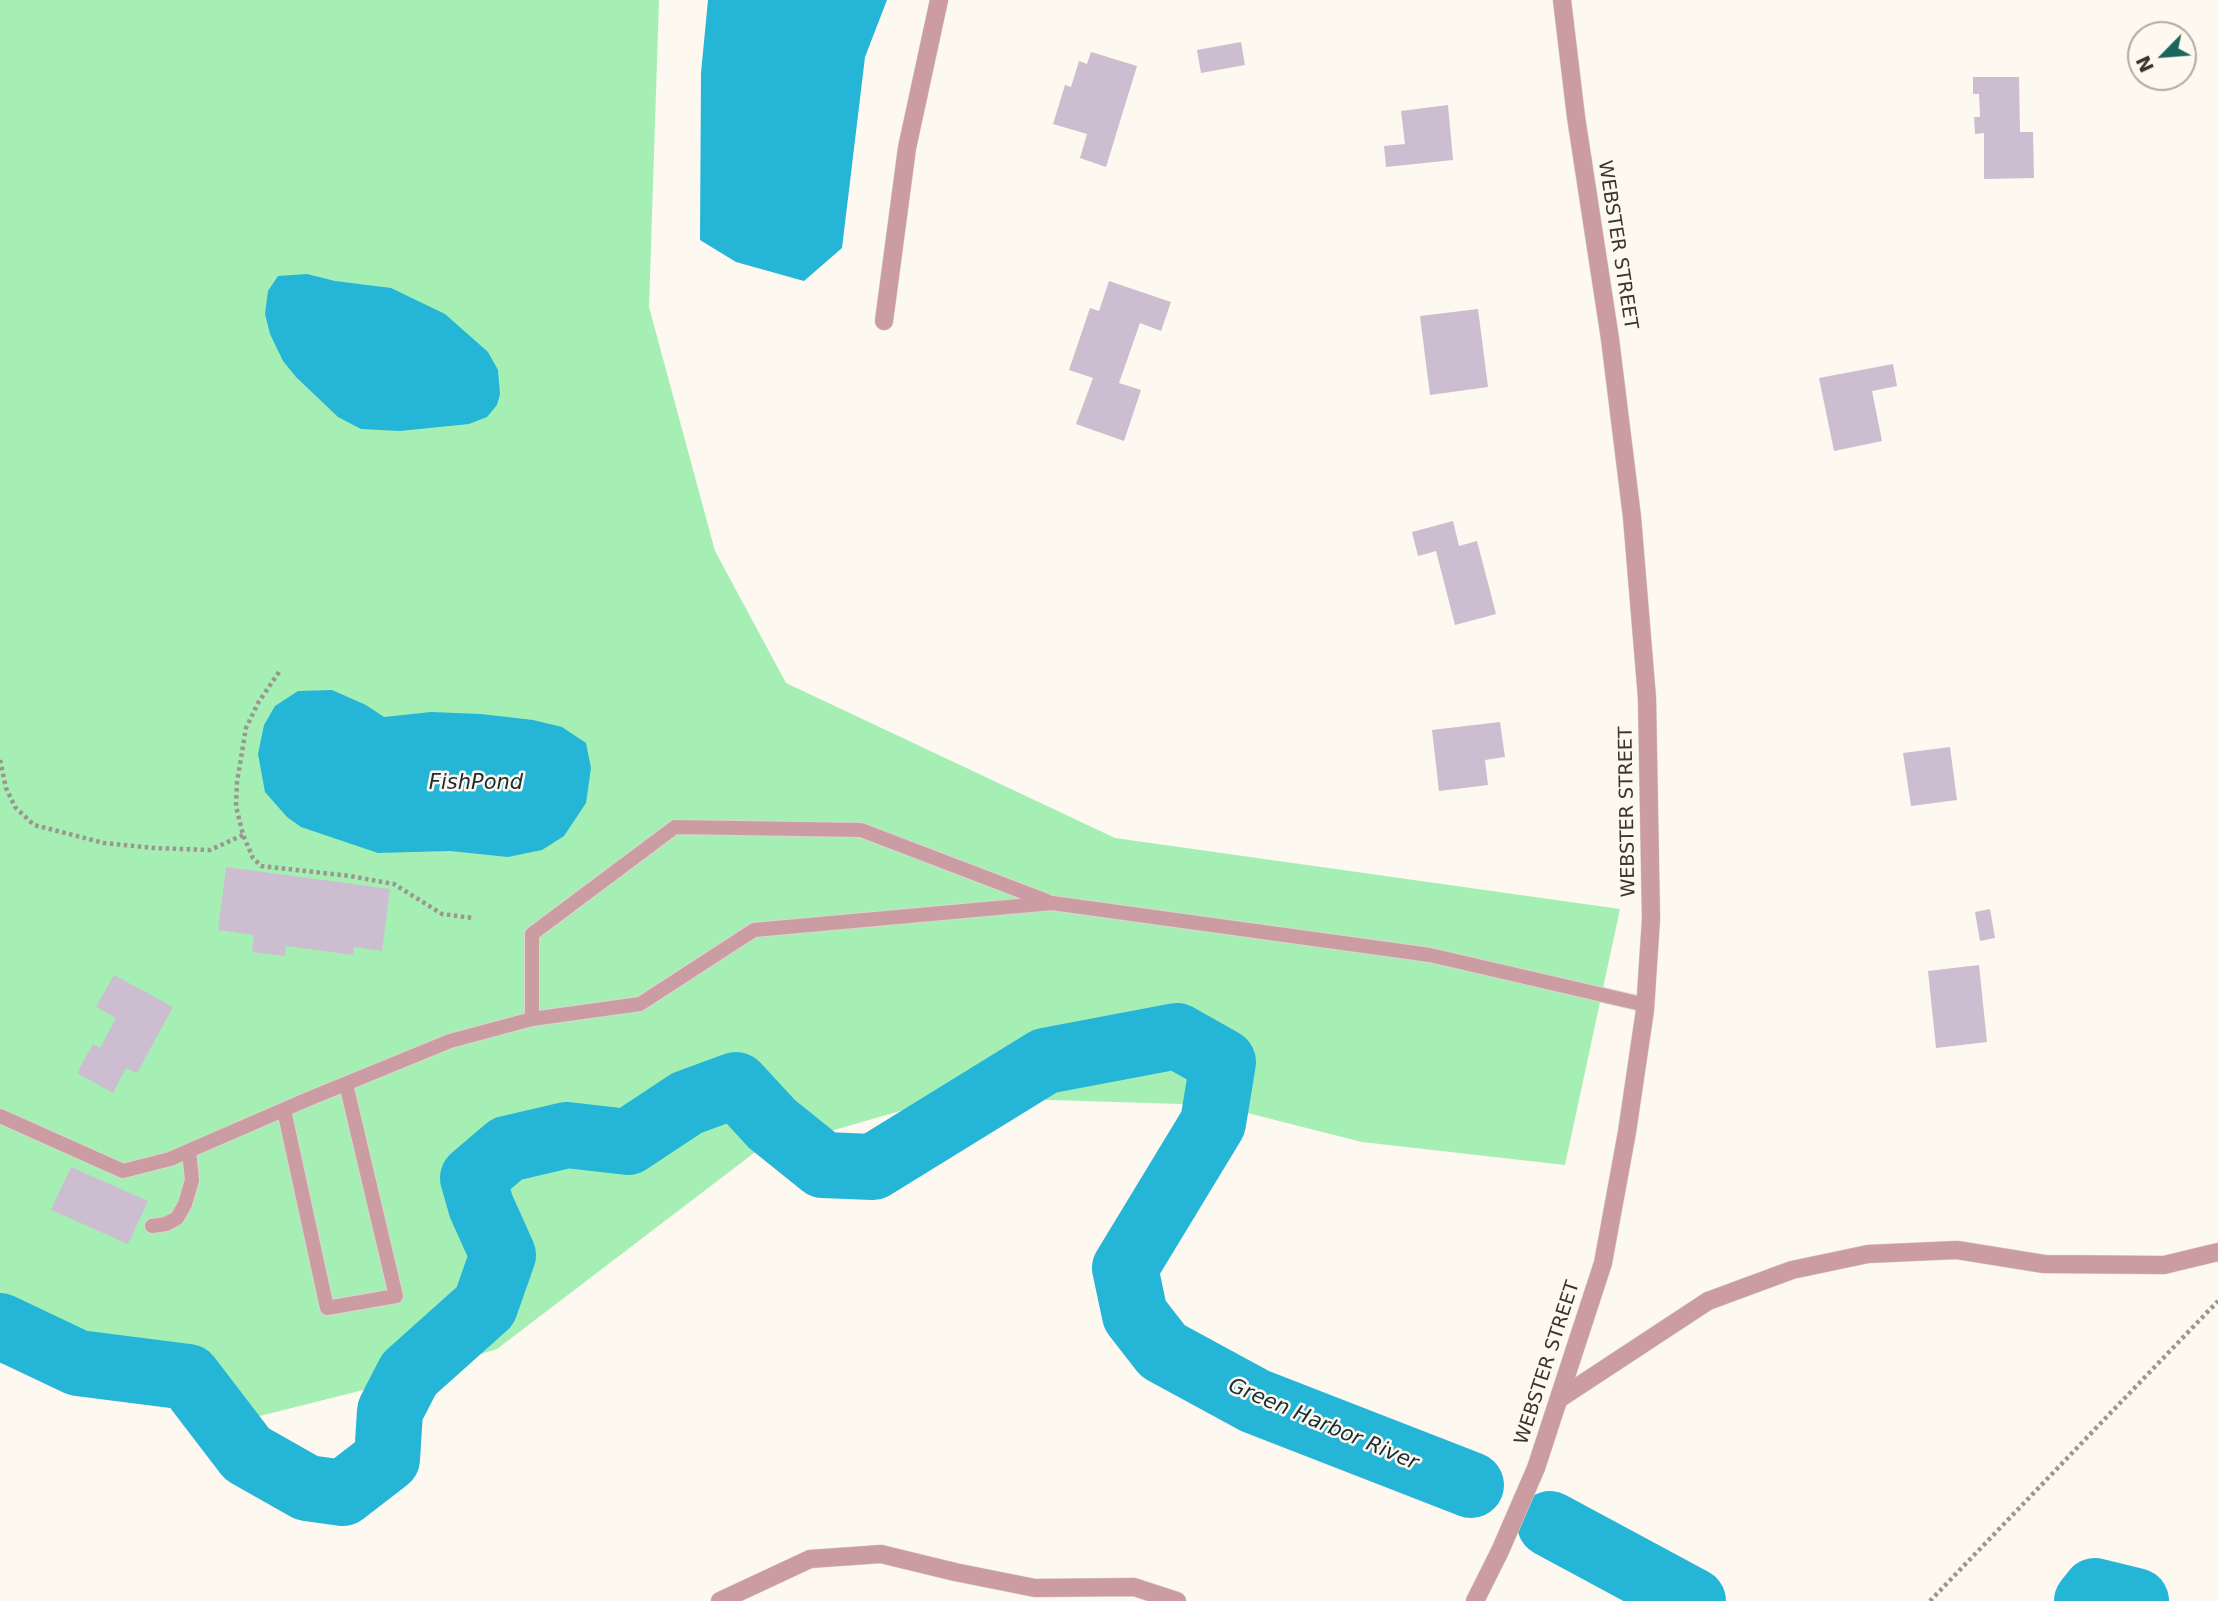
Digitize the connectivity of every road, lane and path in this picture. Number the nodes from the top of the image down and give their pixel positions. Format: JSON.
{"nodes":[{"id":1,"x":939,"y":0,"type":"edge"},
{"id":2,"x":1562,"y":0,"type":"edge"},
{"id":3,"x":884,"y":321,"type":"dead end"},
{"id":4,"x":279,"y":672,"type":"dead end"},
{"id":5,"x":0,"y":760,"type":"edge"},
{"id":6,"x":243,"y":835,"type":"junction"},
{"id":7,"x":1052,"y":903,"type":"junction"},
{"id":8,"x":473,"y":918,"type":"dead end"},
{"id":9,"x":1646,"y":1005,"type":"junction"},
{"id":10,"x":532,"y":1019,"type":"junction"},
{"id":11,"x":346,"y":1084,"type":"junction"},
{"id":12,"x":284,"y":1110,"type":"junction"},
{"id":13,"x":0,"y":1116,"type":"edge"},
{"id":14,"x":189,"y":1151,"type":"junction"},
{"id":15,"x":152,"y":1226,"type":"dead end"},
{"id":16,"x":2218,"y":1252,"type":"edge"},
{"id":17,"x":2218,"y":1301,"type":"edge"},
{"id":18,"x":1559,"y":1399,"type":"junction"},
{"id":19,"x":720,"y":1601,"type":"edge"},
{"id":20,"x":1177,"y":1601,"type":"edge"},
{"id":21,"x":1475,"y":1601,"type":"edge"},
{"id":22,"x":1930,"y":1601,"type":"edge"}],
"edges":[{"from":1,"to":3,"type":"street"},
{"from":2,"to":9,"type":"street","name":"WEBSTER STREET"},
{"from":4,"to":6,"type":"path"},
{"from":5,"to":6,"type":"path"},
{"from":6,"to":8,"type":"path"},
{"from":7,"to":9,"type":"lane"},
{"from":7,"to":10,"type":"lane"},
{"from":7,"to":10,"type":"lane"},
{"from":9,"to":18,"type":"street","name":"WEBSTER STREET"},
{"from":10,"to":11,"type":"lane"},
{"from":11,"to":12,"type":"lane"},
{"from":11,"to":12,"type":"lane"},
{"from":12,"to":14,"type":"lane"},
{"from":13,"to":14,"type":"lane"},
{"from":14,"to":15,"type":"lane"},
{"from":16,"to":18,"type":"street"},
{"from":17,"to":22,"type":"path"},
{"from":18,"to":21,"type":"street","name":"WEBSTER STREET"},
{"from":19,"to":20,"type":"street"}]}
